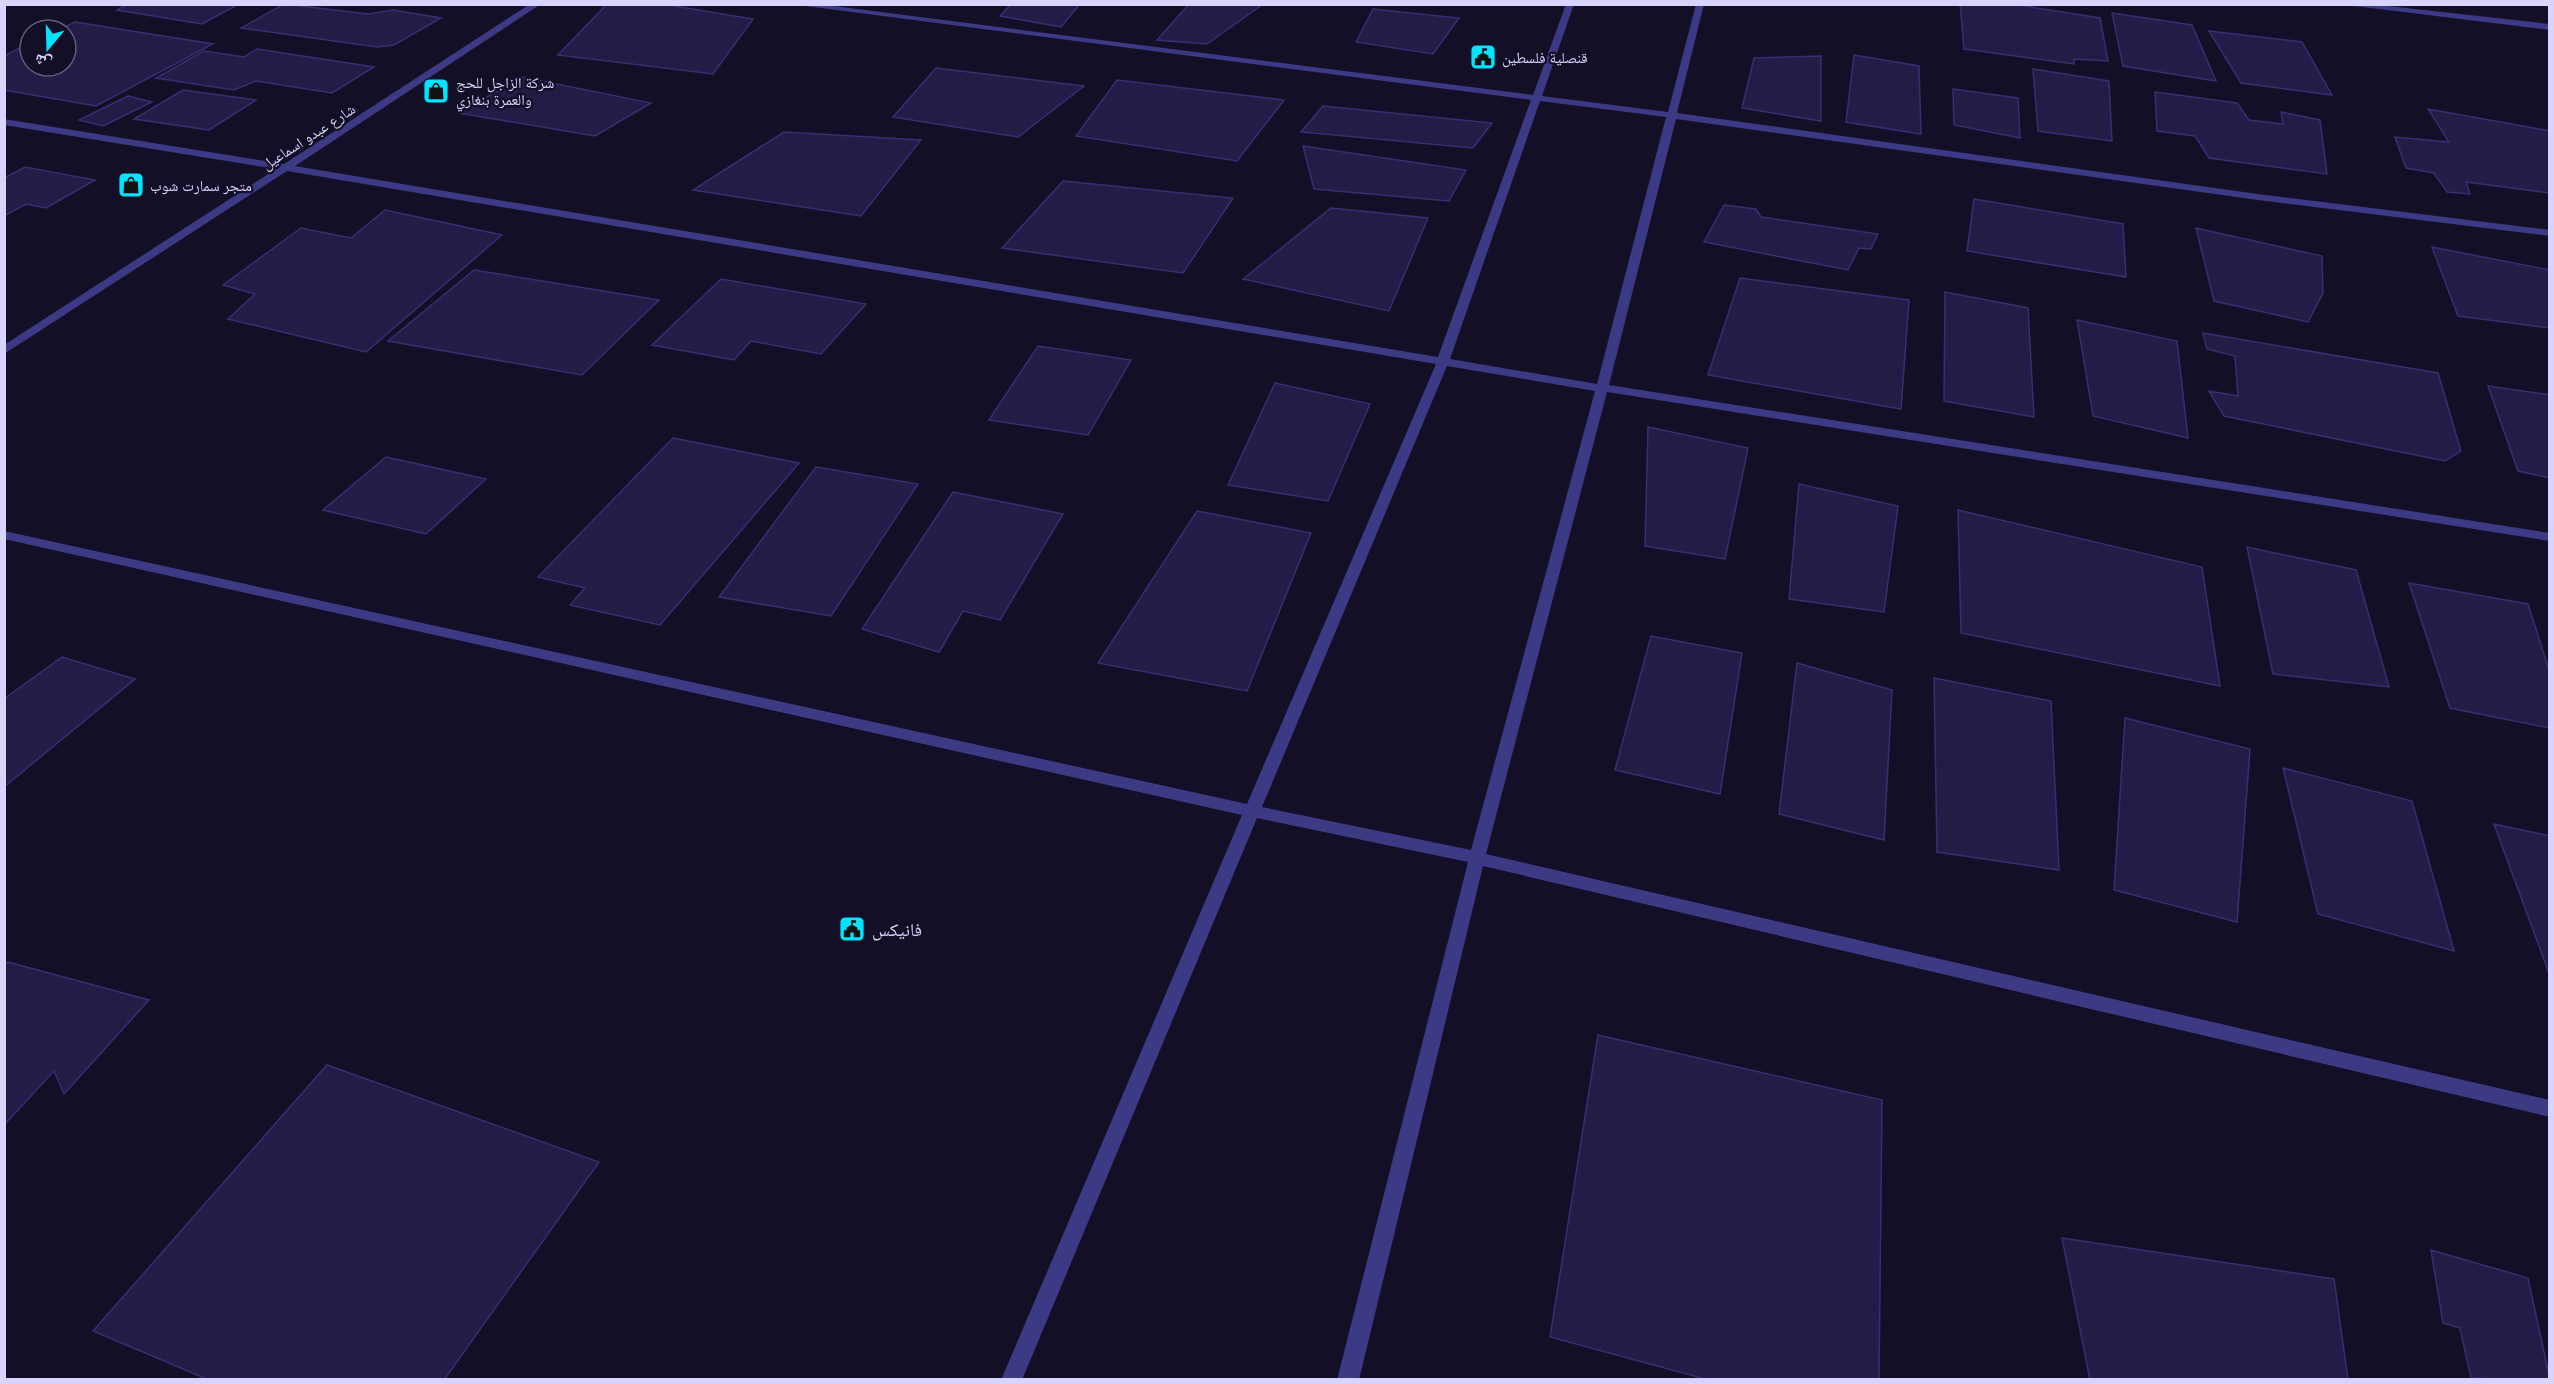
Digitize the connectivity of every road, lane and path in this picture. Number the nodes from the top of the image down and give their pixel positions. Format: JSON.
{"nodes":[{"id":1,"x":537,"y":4,"type":"edge"},
{"id":2,"x":794,"y":4,"type":"edge"},
{"id":3,"x":1570,"y":4,"type":"edge"},
{"id":4,"x":1700,"y":4,"type":"edge"},
{"id":5,"x":2342,"y":4,"type":"edge"},
{"id":6,"x":2550,"y":27,"type":"edge"},
{"id":7,"x":1537,"y":99,"type":"junction"},
{"id":8,"x":1670,"y":116,"type":"junction"},
{"id":9,"x":4,"y":122,"type":"edge"},
{"id":10,"x":288,"y":168,"type":"junction"},
{"id":11,"x":2550,"y":233,"type":"edge"},
{"id":12,"x":4,"y":351,"type":"edge"},
{"id":13,"x":1443,"y":361,"type":"junction"},
{"id":14,"x":1602,"y":388,"type":"junction"},
{"id":15,"x":4,"y":535,"type":"edge"},
{"id":16,"x":2550,"y":537,"type":"edge"},
{"id":17,"x":1252,"y":811,"type":"junction"},
{"id":18,"x":1477,"y":858,"type":"junction"},
{"id":19,"x":2550,"y":1109,"type":"edge"},
{"id":20,"x":1011,"y":1380,"type":"edge"},
{"id":21,"x":1348,"y":1380,"type":"edge"}],
"edges":[{"from":1,"to":10,"type":"street","name":"شارع عبدو اسماعيل"},
{"from":2,"to":7,"type":"street"},
{"from":3,"to":7,"type":"street"},
{"from":4,"to":8,"type":"street"},
{"from":5,"to":6,"type":"street"},
{"from":7,"to":8,"type":"street"},
{"from":7,"to":13,"type":"street"},
{"from":8,"to":11,"type":"street"},
{"from":8,"to":14,"type":"street"},
{"from":9,"to":10,"type":"street"},
{"from":10,"to":12,"type":"street","name":"شارع عبدو اسماعيل"},
{"from":10,"to":13,"type":"street"},
{"from":13,"to":14,"type":"street"},
{"from":13,"to":17,"type":"street"},
{"from":14,"to":16,"type":"street"},
{"from":14,"to":18,"type":"street"},
{"from":15,"to":17,"type":"street"},
{"from":17,"to":18,"type":"street"},
{"from":17,"to":20,"type":"street"},
{"from":18,"to":19,"type":"street"},
{"from":18,"to":21,"type":"street"}]}
